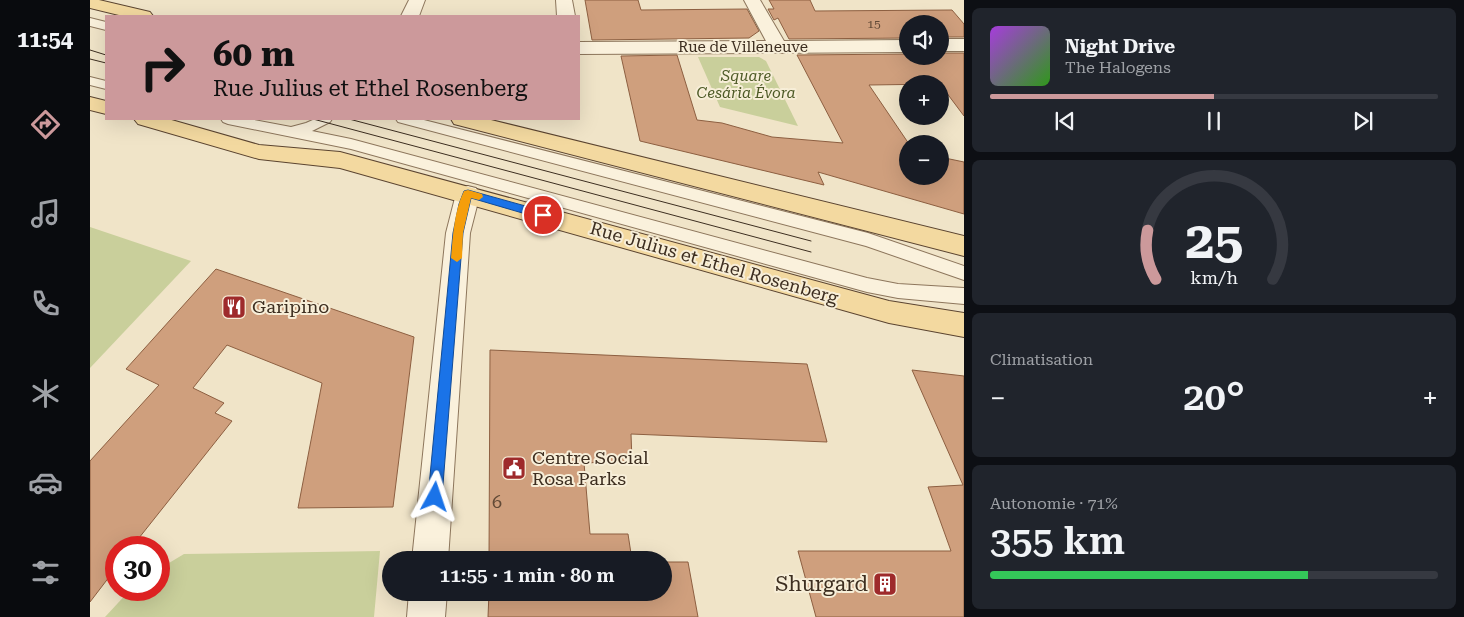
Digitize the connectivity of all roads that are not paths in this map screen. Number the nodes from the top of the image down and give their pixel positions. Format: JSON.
{"nodes":[{"id":1,"x":417,"y":0,"type":"edge"},
{"id":2,"x":564,"y":0,"type":"edge"},
{"id":3,"x":752,"y":0,"type":"edge"},
{"id":4,"x":90,"y":3,"type":"edge"},
{"id":5,"x":140,"y":15,"type":"edge"},
{"id":6,"x":410,"y":15,"type":"edge"},
{"id":7,"x":566,"y":15,"type":"edge"},
{"id":8,"x":90,"y":22,"type":"edge"},
{"id":9,"x":105,"y":26,"type":"edge"},
{"id":10,"x":964,"y":44,"type":"edge"},
{"id":11,"x":949,"y":45,"type":"edge"},
{"id":12,"x":899,"y":46,"type":"edge"},
{"id":13,"x":580,"y":48,"type":"edge"},
{"id":14,"x":778,"y":48,"type":"junction"},
{"id":15,"x":90,"y":81,"type":"edge"},
{"id":16,"x":105,"y":85,"type":"edge"},
{"id":17,"x":90,"y":103,"type":"edge"},
{"id":18,"x":105,"y":108,"type":"edge"},
{"id":19,"x":148,"y":120,"type":"edge"},
{"id":20,"x":232,"y":120,"type":"edge"},
{"id":21,"x":323,"y":120,"type":"edge"},
{"id":22,"x":407,"y":120,"type":"edge"},
{"id":23,"x":465,"y":120,"type":"edge"},
{"id":24,"x":285,"y":132,"type":"junction"},
{"id":25,"x":468,"y":194,"type":"junction"},
{"id":26,"x":964,"y":246,"type":"edge"},
{"id":27,"x":964,"y":273,"type":"edge"},
{"id":28,"x":964,"y":296,"type":"edge"},
{"id":29,"x":964,"y":325,"type":"edge"},
{"id":30,"x":431,"y":551,"type":"edge"},
{"id":31,"x":427,"y":601,"type":"edge"},
{"id":32,"x":426,"y":617,"type":"edge"}],
"edges":[{"from":1,"to":6,"type":"street"},
{"from":2,"to":7,"type":"street"},
{"from":3,"to":14,"type":"street"},
{"from":4,"to":5,"type":"main road"},
{"from":8,"to":9,"type":"lane"},
{"from":10,"to":11,"type":"street"},
{"from":12,"to":14,"type":"street","name":"Rue de Villeneuve"},
{"from":13,"to":14,"type":"street","name":"Rue de Villeneuve"},
{"from":15,"to":16,"type":"lane"},
{"from":17,"to":18,"type":"main road"},
{"from":19,"to":25,"type":"main road","name":"Rue Julius et Ethel Rosenberg"},
{"from":20,"to":24,"type":"lane"},
{"from":21,"to":24,"type":"lane"},
{"from":22,"to":27,"type":"lane"},
{"from":23,"to":26,"type":"main road"},
{"from":24,"to":28,"type":"lane"},
{"from":25,"to":29,"type":"main road","name":"Rue Julius et Ethel Rosenberg"},
{"from":25,"to":30,"type":"street"},
{"from":31,"to":32,"type":"street"}]}
